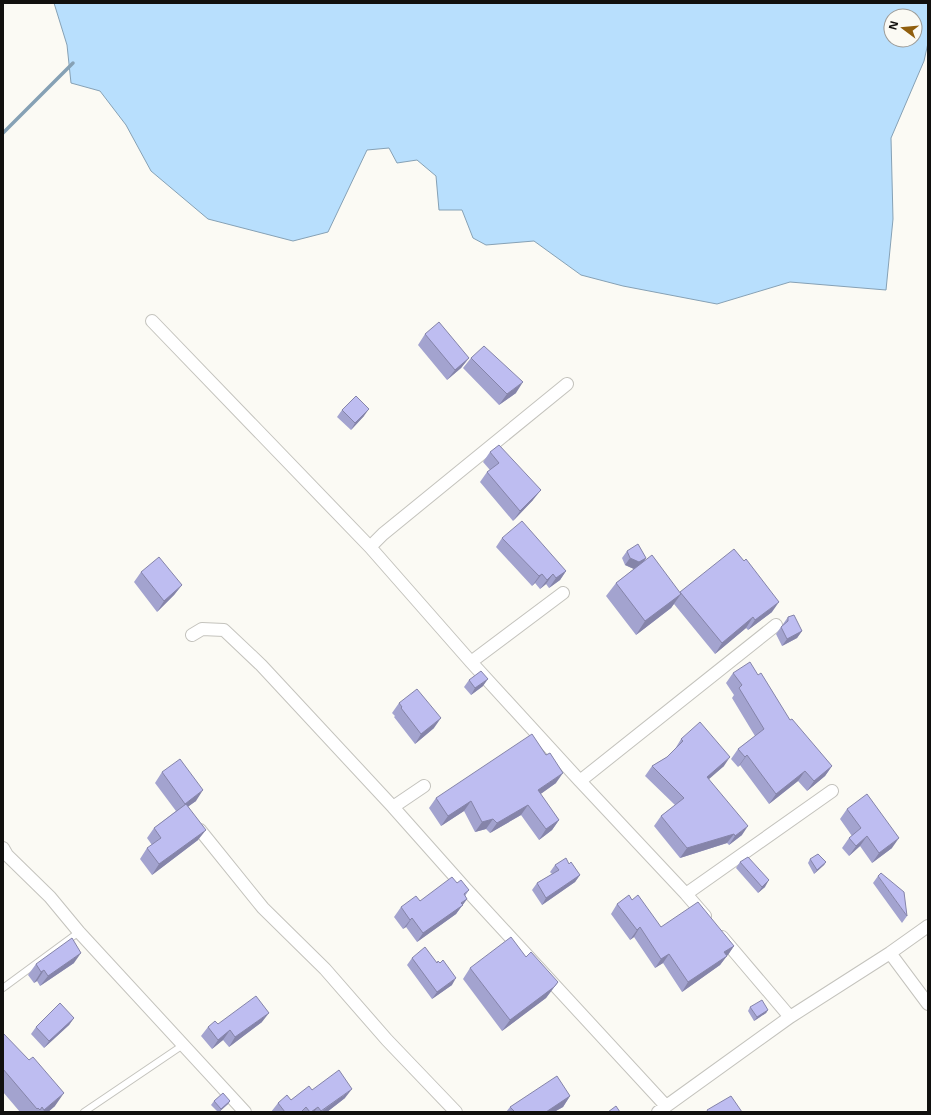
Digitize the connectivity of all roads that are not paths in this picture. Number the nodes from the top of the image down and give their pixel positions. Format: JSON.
{"nodes":[{"id":1,"x":152,"y":321,"type":"dead end"},
{"id":2,"x":567,"y":384,"type":"dead end"},
{"id":3,"x":370,"y":547,"type":"junction"},
{"id":4,"x":563,"y":593,"type":"dead end"},
{"id":5,"x":776,"y":625,"type":"dead end"},
{"id":6,"x":192,"y":635,"type":"dead end"},
{"id":7,"x":471,"y":662,"type":"junction"},
{"id":8,"x":580,"y":781,"type":"junction"},
{"id":9,"x":424,"y":786,"type":"dead end"},
{"id":10,"x":832,"y":791,"type":"dead end"},
{"id":11,"x":393,"y":807,"type":"junction"},
{"id":12,"x":200,"y":830,"type":"edge"},
{"id":13,"x":4,"y":852,"type":"edge"},
{"id":14,"x":686,"y":894,"type":"junction"},
{"id":15,"x":928,"y":926,"type":"edge"},
{"id":16,"x":79,"y":932,"type":"junction"},
{"id":17,"x":890,"y":953,"type":"junction"},
{"id":18,"x":3,"y":988,"type":"edge"},
{"id":19,"x":928,"y":1004,"type":"edge"},
{"id":20,"x":790,"y":1017,"type":"junction"},
{"id":21,"x":183,"y":1045,"type":"junction"},
{"id":22,"x":662,"y":1109,"type":"edge"},
{"id":23,"x":84,"y":1112,"type":"edge"},
{"id":24,"x":245,"y":1112,"type":"edge"},
{"id":25,"x":456,"y":1112,"type":"edge"}],
"edges":[{"from":1,"to":3,"type":"street"},
{"from":2,"to":3,"type":"street"},
{"from":3,"to":7,"type":"street"},
{"from":4,"to":7,"type":"street"},
{"from":5,"to":8,"type":"street"},
{"from":6,"to":11,"type":"street"},
{"from":7,"to":8,"type":"street"},
{"from":8,"to":14,"type":"street"},
{"from":9,"to":11,"type":"street"},
{"from":10,"to":14,"type":"street"},
{"from":11,"to":22,"type":"street"},
{"from":12,"to":25,"type":"street"},
{"from":13,"to":16,"type":"street"},
{"from":14,"to":20,"type":"street"},
{"from":15,"to":17,"type":"street"},
{"from":16,"to":18,"type":"lane"},
{"from":16,"to":21,"type":"street"},
{"from":17,"to":19,"type":"street"},
{"from":17,"to":20,"type":"street"},
{"from":20,"to":22,"type":"street"},
{"from":21,"to":23,"type":"lane"},
{"from":21,"to":24,"type":"street"}]}
